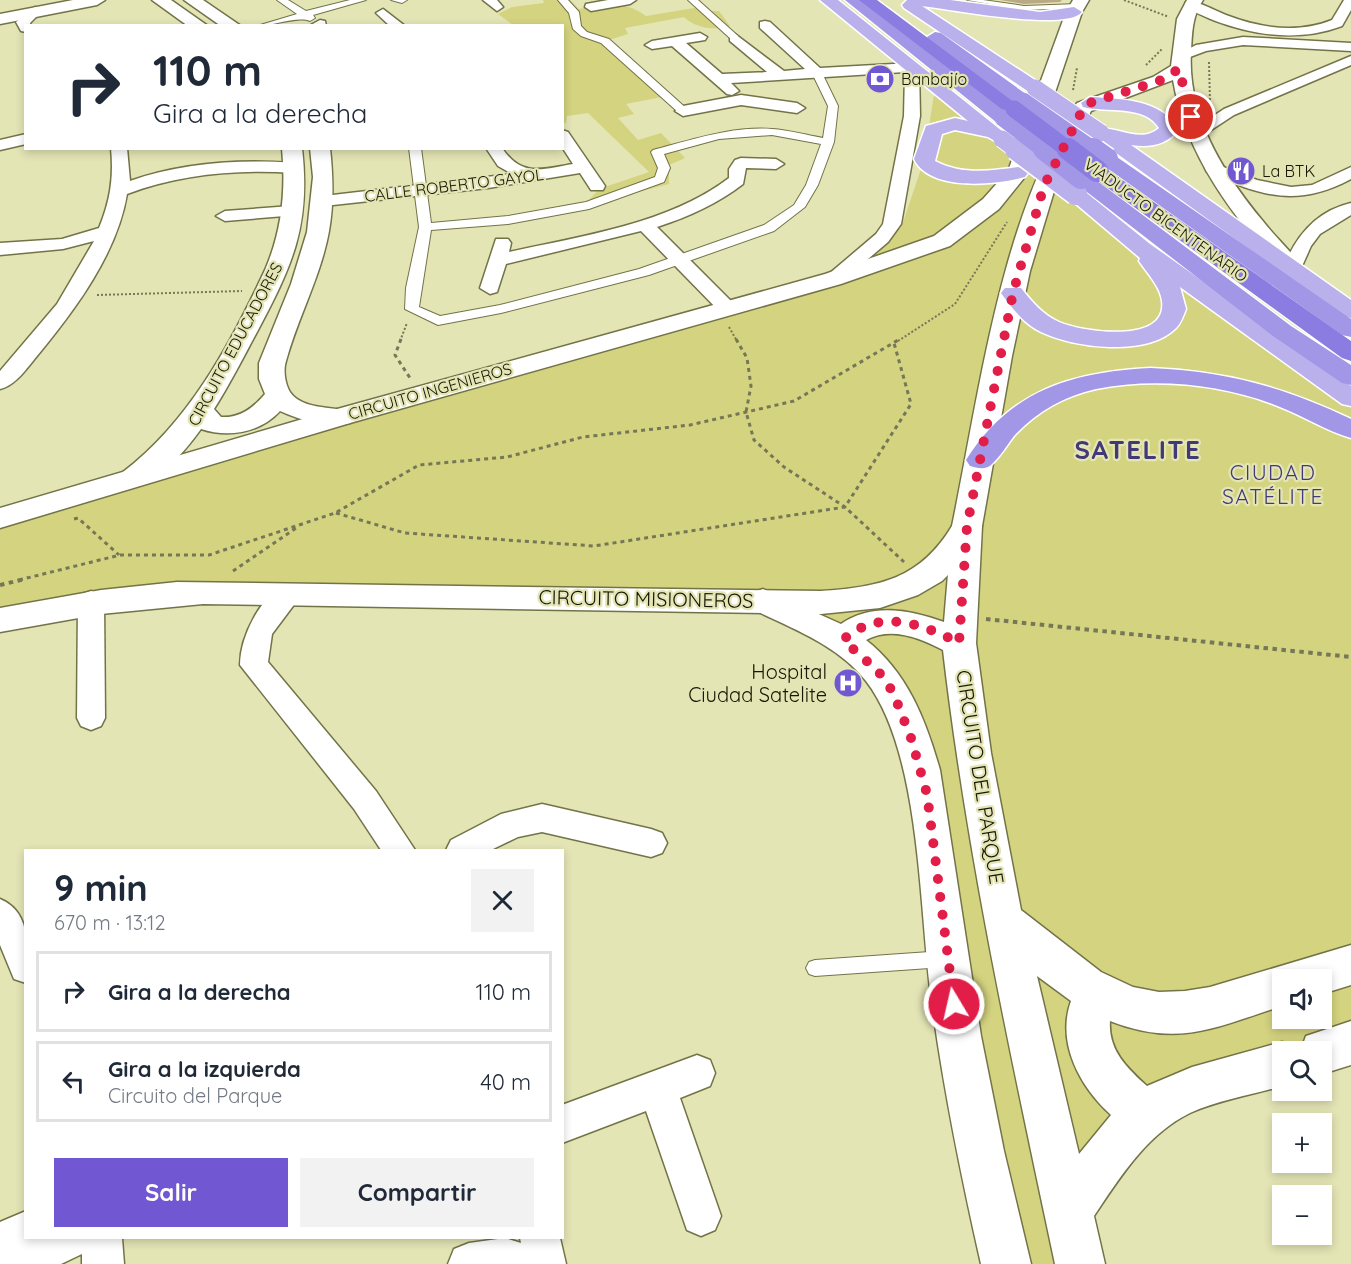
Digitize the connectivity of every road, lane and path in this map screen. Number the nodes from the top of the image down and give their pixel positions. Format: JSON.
{"nodes":[{"id":1,"x":95,"y":0,"type":"edge"},
{"id":2,"x":160,"y":0,"type":"edge"},
{"id":3,"x":192,"y":0,"type":"edge"},
{"id":4,"x":282,"y":0,"type":"edge"},
{"id":5,"x":361,"y":0,"type":"edge"},
{"id":6,"x":396,"y":0,"type":"edge"},
{"id":7,"x":402,"y":0,"type":"edge"},
{"id":8,"x":563,"y":0,"type":"edge"},
{"id":9,"x":630,"y":0,"type":"edge"},
{"id":10,"x":693,"y":0,"type":"edge"},
{"id":11,"x":828,"y":0,"type":"edge"},
{"id":12,"x":853,"y":0,"type":"edge"},
{"id":13,"x":867,"y":0,"type":"edge"},
{"id":14,"x":883,"y":0,"type":"edge"},
{"id":15,"x":903,"y":0,"type":"edge"},
{"id":16,"x":944,"y":0,"type":"edge"},
{"id":17,"x":970,"y":0,"type":"edge"},
{"id":18,"x":1124,"y":0,"type":"edge"},
{"id":19,"x":1350,"y":0,"type":"edge"},
{"id":20,"x":984,"y":1,"type":"edge"},
{"id":21,"x":921,"y":2,"type":"edge"},
{"id":22,"x":997,"y":2,"type":"edge"},
{"id":23,"x":41,"y":5,"type":"edge"},
{"id":24,"x":1078,"y":6,"type":"edge"},
{"id":25,"x":591,"y":7,"type":"dead end"},
{"id":26,"x":0,"y":11,"type":"edge"},
{"id":27,"x":1185,"y":11,"type":"edge"},
{"id":28,"x":384,"y":13,"type":"dead end"},
{"id":29,"x":304,"y":14,"type":"junction"},
{"id":30,"x":0,"y":19,"type":"edge"},
{"id":31,"x":24,"y":24,"type":"edge"},
{"id":32,"x":198,"y":24,"type":"edge"},
{"id":33,"x":230,"y":24,"type":"edge"},
{"id":34,"x":268,"y":24,"type":"edge"},
{"id":35,"x":318,"y":24,"type":"edge"},
{"id":36,"x":397,"y":24,"type":"edge"},
{"id":37,"x":765,"y":25,"type":"dead end"},
{"id":38,"x":1317,"y":30,"type":"junction"},
{"id":39,"x":954,"y":34,"type":"junction"},
{"id":40,"x":700,"y":37,"type":"dead end"},
{"id":41,"x":735,"y":38,"type":"joint"},
{"id":42,"x":1065,"y":40,"type":"junction"},
{"id":43,"x":675,"y":41,"type":"junction"},
{"id":44,"x":652,"y":45,"type":"dead end"},
{"id":45,"x":1334,"y":46,"type":"junction"},
{"id":46,"x":1351,"y":47,"type":"edge"},
{"id":47,"x":1209,"y":60,"type":"dead end"},
{"id":48,"x":1351,"y":60,"type":"edge"},
{"id":49,"x":1181,"y":62,"type":"junction"},
{"id":50,"x":912,"y":67,"type":"junction"},
{"id":51,"x":1142,"y":70,"type":"dead end"},
{"id":52,"x":817,"y":73,"type":"junction"},
{"id":53,"x":774,"y":75,"type":"junction"},
{"id":54,"x":719,"y":78,"type":"junction"},
{"id":55,"x":741,"y":100,"type":"junction"},
{"id":56,"x":768,"y":103,"type":"junction"},
{"id":57,"x":1090,"y":103,"type":"junction"},
{"id":58,"x":797,"y":108,"type":"dead end"},
{"id":59,"x":1011,"y":115,"type":"junction"},
{"id":60,"x":689,"y":116,"type":"joint"},
{"id":61,"x":1213,"y":121,"type":"junction"},
{"id":62,"x":1196,"y":133,"type":"junction"},
{"id":63,"x":1101,"y":134,"type":"junction"},
{"id":64,"x":564,"y":138,"type":"edge"},
{"id":65,"x":24,"y":139,"type":"edge"},
{"id":66,"x":828,"y":142,"type":"junction"},
{"id":67,"x":0,"y":145,"type":"edge"},
{"id":68,"x":260,"y":150,"type":"dead end"},
{"id":69,"x":320,"y":150,"type":"edge"},
{"id":70,"x":415,"y":150,"type":"edge"},
{"id":71,"x":499,"y":156,"type":"edge"},
{"id":72,"x":293,"y":158,"type":"edge"},
{"id":73,"x":129,"y":160,"type":"edge"},
{"id":74,"x":776,"y":164,"type":"dead end"},
{"id":75,"x":584,"y":167,"type":"junction"},
{"id":76,"x":1213,"y":168,"type":"junction"},
{"id":77,"x":1351,"y":172,"type":"edge"},
{"id":78,"x":1018,"y":173,"type":"junction"},
{"id":79,"x":1090,"y":175,"type":"junction"},
{"id":80,"x":530,"y":177,"type":"junction"},
{"id":81,"x":488,"y":183,"type":"junction"},
{"id":82,"x":597,"y":186,"type":"dead end"},
{"id":83,"x":1318,"y":188,"type":"junction"},
{"id":84,"x":122,"y":190,"type":"junction"},
{"id":85,"x":422,"y":190,"type":"junction"},
{"id":86,"x":324,"y":201,"type":"junction"},
{"id":87,"x":1351,"y":202,"type":"edge"},
{"id":88,"x":1351,"y":208,"type":"edge"},
{"id":89,"x":291,"y":211,"type":"junction"},
{"id":90,"x":1012,"y":215,"type":"dead end"},
{"id":91,"x":225,"y":216,"type":"dead end"},
{"id":92,"x":644,"y":224,"type":"junction"},
{"id":93,"x":425,"y":227,"type":"junction"},
{"id":94,"x":106,"y":232,"type":"junction"},
{"id":95,"x":503,"y":242,"type":"dead end"},
{"id":96,"x":0,"y":249,"type":"edge"},
{"id":97,"x":1142,"y":249,"type":"junction"},
{"id":98,"x":498,"y":260,"type":"junction"},
{"id":99,"x":679,"y":261,"type":"junction"},
{"id":100,"x":1292,"y":269,"type":"junction"},
{"id":101,"x":833,"y":279,"type":"junction"},
{"id":102,"x":490,"y":288,"type":"dead end"},
{"id":103,"x":267,"y":291,"type":"junction"},
{"id":104,"x":1013,"y":293,"type":"junction"},
{"id":105,"x":74,"y":296,"type":"junction"},
{"id":106,"x":412,"y":309,"type":"junction"},
{"id":107,"x":724,"y":310,"type":"junction"},
{"id":108,"x":1351,"y":310,"type":"edge"},
{"id":109,"x":1351,"y":330,"type":"edge"},
{"id":110,"x":894,"y":343,"type":"junction"},
{"id":111,"x":1351,"y":353,"type":"edge"},
{"id":112,"x":1351,"y":377,"type":"edge"},
{"id":113,"x":0,"y":383,"type":"edge"},
{"id":114,"x":420,"y":394,"type":"junction"},
{"id":115,"x":276,"y":396,"type":"junction"},
{"id":116,"x":1351,"y":398,"type":"edge"},
{"id":117,"x":202,"y":411,"type":"junction"},
{"id":118,"x":746,"y":412,"type":"junction"},
{"id":119,"x":340,"y":417,"type":"junction"},
{"id":120,"x":1351,"y":429,"type":"edge"},
{"id":121,"x":980,"y":460,"type":"junction"},
{"id":122,"x":133,"y":479,"type":"junction"},
{"id":123,"x":845,"y":507,"type":"junction"},
{"id":124,"x":335,"y":513,"type":"junction"},
{"id":125,"x":0,"y":518,"type":"edge"},
{"id":126,"x":67,"y":521,"type":"dead end"},
{"id":127,"x":301,"y":525,"type":"junction"},
{"id":128,"x":967,"y":526,"type":"junction"},
{"id":129,"x":120,"y":555,"type":"junction"},
{"id":130,"x":921,"y":580,"type":"junction"},
{"id":131,"x":0,"y":585,"type":"edge"},
{"id":132,"x":203,"y":592,"type":"junction"},
{"id":133,"x":289,"y":594,"type":"junction"},
{"id":134,"x":763,"y":600,"type":"junction"},
{"id":135,"x":91,"y":602,"type":"junction"},
{"id":136,"x":0,"y":620,"type":"edge"},
{"id":137,"x":959,"y":629,"type":"junction"},
{"id":138,"x":843,"y":640,"type":"junction"},
{"id":139,"x":1351,"y":657,"type":"edge"},
{"id":140,"x":91,"y":718,"type":"dead end"},
{"id":141,"x":651,"y":843,"type":"dead end"},
{"id":142,"x":398,"y":849,"type":"edge"},
{"id":143,"x":464,"y":849,"type":"edge"},
{"id":144,"x":0,"y":915,"type":"edge"},
{"id":145,"x":1003,"y":920,"type":"junction"},
{"id":146,"x":946,"y":959,"type":"junction"},
{"id":147,"x":24,"y":962,"type":"edge"},
{"id":148,"x":1351,"y":965,"type":"edge"},
{"id":149,"x":815,"y":968,"type":"dead end"},
{"id":150,"x":1332,"y":971,"type":"edge"},
{"id":151,"x":1272,"y":988,"type":"edge"},
{"id":152,"x":1095,"y":992,"type":"junction"},
{"id":153,"x":1351,"y":1043,"type":"edge"},
{"id":154,"x":1332,"y":1049,"type":"edge"},
{"id":155,"x":1272,"y":1067,"type":"edge"},
{"id":156,"x":697,"y":1073,"type":"dead end"},
{"id":157,"x":657,"y":1087,"type":"junction"},
{"id":158,"x":1146,"y":1114,"type":"junction"},
{"id":159,"x":564,"y":1123,"type":"edge"},
{"id":160,"x":1067,"y":1212,"type":"junction"},
{"id":161,"x":701,"y":1216,"type":"dead end"},
{"id":162,"x":24,"y":1232,"type":"edge"},
{"id":163,"x":70,"y":1239,"type":"edge"},
{"id":164,"x":102,"y":1239,"type":"edge"},
{"id":165,"x":540,"y":1239,"type":"edge"},
{"id":166,"x":0,"y":1243,"type":"edge"},
{"id":167,"x":14,"y":1264,"type":"edge"},
{"id":168,"x":103,"y":1264,"type":"edge"},
{"id":169,"x":469,"y":1264,"type":"edge"},
{"id":170,"x":521,"y":1264,"type":"edge"},
{"id":171,"x":545,"y":1264,"type":"edge"},
{"id":172,"x":1006,"y":1264,"type":"edge"},
{"id":173,"x":1080,"y":1264,"type":"edge"}],
"edges":[{"from":1,"to":23,"type":"main road"},
{"from":2,"to":32,"type":"main road"},
{"from":3,"to":33,"type":"main road"},
{"from":4,"to":29,"type":"street"},
{"from":5,"to":29,"type":"street"},
{"from":6,"to":7,"type":"street"},
{"from":8,"to":60,"type":"street"},
{"from":9,"to":25,"type":"street"},
{"from":10,"to":41,"type":"street"},
{"from":11,"to":50,"type":"main road"},
{"from":12,"to":59,"type":"highway"},
{"from":13,"to":59,"type":"highway","name":"VIADUCTO BICENTENARIO"},
{"from":14,"to":59,"type":"highway"},
{"from":15,"to":39,"type":"main road"},
{"from":16,"to":21,"type":"lane"},
{"from":17,"to":20,"type":"lane"},
{"from":18,"to":27,"type":"path"},
{"from":19,"to":38,"type":"street"},
{"from":20,"to":22,"type":"lane"},
{"from":21,"to":24,"type":"main road"},
{"from":22,"to":24,"type":"lane"},
{"from":23,"to":26,"type":"main road"},
{"from":23,"to":30,"type":"main road"},
{"from":23,"to":31,"type":"street"},
{"from":24,"to":42,"type":"main road"},
{"from":27,"to":38,"type":"street"},
{"from":27,"to":49,"type":"main road"},
{"from":27,"to":51,"type":"path"},
{"from":28,"to":36,"type":"street"},
{"from":29,"to":34,"type":"street"},
{"from":29,"to":35,"type":"street"},
{"from":37,"to":52,"type":"street"},
{"from":38,"to":45,"type":"street"},
{"from":39,"to":42,"type":"main road"},
{"from":39,"to":59,"type":"main road"},
{"from":40,"to":43,"type":"street"},
{"from":41,"to":53,"type":"street"},
{"from":42,"to":78,"type":"main road"},
{"from":43,"to":44,"type":"street"},
{"from":43,"to":54,"type":"street"},
{"from":45,"to":46,"type":"street"},
{"from":45,"to":49,"type":"street"},
{"from":47,"to":61,"type":"path"},
{"from":48,"to":61,"type":"street"},
{"from":49,"to":57,"type":"main road"},
{"from":49,"to":62,"type":"main road"},
{"from":50,"to":52,"type":"street"},
{"from":50,"to":59,"type":"main road"},
{"from":50,"to":101,"type":"street","name":"CIRCUITO INGENIEROS"},
{"from":52,"to":53,"type":"street"},
{"from":52,"to":66,"type":"street"},
{"from":53,"to":54,"type":"street"},
{"from":53,"to":56,"type":"street"},
{"from":54,"to":55,"type":"street"},
{"from":55,"to":56,"type":"street"},
{"from":55,"to":60,"type":"street"},
{"from":56,"to":58,"type":"street"},
{"from":57,"to":63,"type":"main road"},
{"from":57,"to":104,"type":"main road"},
{"from":59,"to":63,"type":"main road","bridge":true},
{"from":59,"to":78,"type":"main road"},
{"from":59,"to":79,"type":"main road","bridge":true},
{"from":59,"to":79,"type":"highway","name":"VIADUCTO BICENTENARIO","bridge":true},
{"from":61,"to":62,"type":"street"},
{"from":62,"to":76,"type":"main road"},
{"from":63,"to":100,"type":"main road"},
{"from":64,"to":75,"type":"street"},
{"from":65,"to":67,"type":"street"},
{"from":66,"to":93,"type":"street"},
{"from":66,"to":99,"type":"street"},
{"from":68,"to":73,"type":"street"},
{"from":69,"to":86,"type":"main road"},
{"from":70,"to":85,"type":"street"},
{"from":71,"to":80,"type":"street"},
{"from":71,"to":81,"type":"street"},
{"from":72,"to":84,"type":"street"},
{"from":72,"to":89,"type":"main road","name":"CIRCUITO EDUCADORES"},
{"from":73,"to":84,"type":"street"},
{"from":74,"to":92,"type":"street"},
{"from":75,"to":80,"type":"street","name":"CALLE ROBERTO GAYOL"},
{"from":75,"to":82,"type":"street"},
{"from":76,"to":83,"type":"street"},
{"from":76,"to":100,"type":"main road"},
{"from":77,"to":83,"type":"street"},
{"from":78,"to":101,"type":"main road","name":"CIRCUITO INGENIEROS"},
{"from":79,"to":97,"type":"main road"},
{"from":79,"to":109,"type":"highway"},
{"from":79,"to":111,"type":"highway","name":"VIADUCTO BICENTENARIO"},
{"from":79,"to":112,"type":"highway"},
{"from":80,"to":81,"type":"street","name":"CALLE ROBERTO GAYOL"},
{"from":81,"to":85,"type":"street","name":"CALLE ROBERTO GAYOL"},
{"from":83,"to":87,"type":"street"},
{"from":84,"to":94,"type":"street"},
{"from":85,"to":86,"type":"street","name":"CALLE ROBERTO GAYOL"},
{"from":85,"to":93,"type":"street"},
{"from":86,"to":115,"type":"main road"},
{"from":88,"to":100,"type":"street"},
{"from":89,"to":91,"type":"street"},
{"from":89,"to":103,"type":"main road","name":"CIRCUITO EDUCADORES"},
{"from":90,"to":110,"type":"path"},
{"from":92,"to":98,"type":"street"},
{"from":92,"to":99,"type":"street"},
{"from":93,"to":106,"type":"street"},
{"from":94,"to":96,"type":"street"},
{"from":94,"to":105,"type":"street"},
{"from":95,"to":98,"type":"street"},
{"from":97,"to":104,"type":"main road"},
{"from":97,"to":116,"type":"main road"},
{"from":98,"to":102,"type":"street"},
{"from":99,"to":106,"type":"street"},
{"from":99,"to":107,"type":"street"},
{"from":100,"to":108,"type":"main road"},
{"from":101,"to":107,"type":"main road","name":"CIRCUITO INGENIEROS"},
{"from":103,"to":105,"type":"path"},
{"from":103,"to":117,"type":"main road","name":"CIRCUITO EDUCADORES"},
{"from":104,"to":121,"type":"main road"},
{"from":105,"to":113,"type":"street"},
{"from":106,"to":114,"type":"path"},
{"from":107,"to":114,"type":"main road","name":"CIRCUITO INGENIEROS"},
{"from":107,"to":118,"type":"path"},
{"from":110,"to":118,"type":"path"},
{"from":110,"to":123,"type":"path"},
{"from":114,"to":119,"type":"main road","name":"CIRCUITO INGENIEROS"},
{"from":115,"to":117,"type":"main road"},
{"from":115,"to":119,"type":"main road","name":"CIRCUITO INGENIEROS"},
{"from":117,"to":122,"type":"main road","name":"CIRCUITO EDUCADORES"},
{"from":118,"to":123,"type":"path"},
{"from":118,"to":124,"type":"path"},
{"from":119,"to":122,"type":"main road","name":"CIRCUITO EDUCADORES"},
{"from":120,"to":121,"type":"highway"},
{"from":121,"to":128,"type":"main road"},
{"from":122,"to":125,"type":"main road","name":"CIRCUITO EDUCADORES"},
{"from":123,"to":124,"type":"path"},
{"from":123,"to":130,"type":"path"},
{"from":124,"to":127,"type":"path"},
{"from":126,"to":129,"type":"path"},
{"from":127,"to":129,"type":"path"},
{"from":127,"to":132,"type":"path"},
{"from":128,"to":130,"type":"main road"},
{"from":128,"to":137,"type":"main road","name":"CIRCUITO DEL PARQUE"},
{"from":129,"to":131,"type":"path"},
{"from":130,"to":134,"type":"main road"},
{"from":132,"to":133,"type":"main road","name":"CIRCUITO MISIONEROS"},
{"from":132,"to":135,"type":"main road","name":"CIRCUITO MISIONEROS"},
{"from":133,"to":134,"type":"main road","name":"CIRCUITO MISIONEROS"},
{"from":133,"to":142,"type":"street"},
{"from":134,"to":138,"type":"main road","name":"CIRCUITO MISIONEROS"},
{"from":135,"to":136,"type":"main road","name":"CIRCUITO MISIONEROS"},
{"from":135,"to":140,"type":"street"},
{"from":137,"to":138,"type":"main road"},
{"from":137,"to":139,"type":"path"},
{"from":137,"to":145,"type":"main road","name":"CIRCUITO DEL PARQUE"},
{"from":138,"to":146,"type":"main road","name":"CIRCUITO MISIONEROS"},
{"from":141,"to":143,"type":"street"},
{"from":144,"to":147,"type":"street"},
{"from":145,"to":152,"type":"main road"},
{"from":145,"to":160,"type":"main road","name":"CIRCUITO DEL PARQUE"},
{"from":146,"to":149,"type":"lane"},
{"from":146,"to":172,"type":"main road","name":"CIRCUITO MISIONEROS"},
{"from":148,"to":150,"type":"main road"},
{"from":151,"to":152,"type":"main road"},
{"from":152,"to":158,"type":"main road"},
{"from":153,"to":154,"type":"main road"},
{"from":155,"to":158,"type":"main road"},
{"from":156,"to":157,"type":"street"},
{"from":157,"to":159,"type":"street"},
{"from":157,"to":161,"type":"street"},
{"from":158,"to":160,"type":"main road"},
{"from":160,"to":173,"type":"main road","name":"CIRCUITO DEL PARQUE"},
{"from":162,"to":166,"type":"street"},
{"from":163,"to":167,"type":"street"},
{"from":164,"to":168,"type":"street"},
{"from":165,"to":171,"type":"street"},
{"from":169,"to":170,"type":"street"}]}
